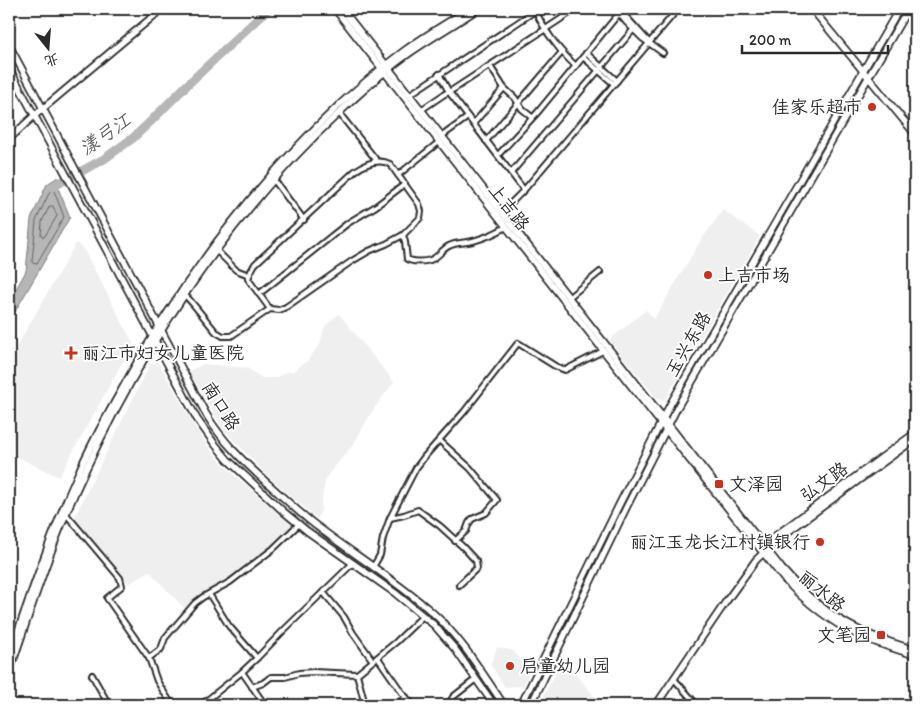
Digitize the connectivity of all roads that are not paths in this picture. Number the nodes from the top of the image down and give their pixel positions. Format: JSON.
{"nodes":[{"id":1,"x":162,"y":9,"type":"edge"},
{"id":2,"x":335,"y":9,"type":"edge"},
{"id":3,"x":342,"y":9,"type":"edge"},
{"id":4,"x":469,"y":9,"type":"edge"},
{"id":5,"x":478,"y":9,"type":"edge"},
{"id":6,"x":536,"y":9,"type":"edge"},
{"id":7,"x":576,"y":9,"type":"edge"},
{"id":8,"x":615,"y":9,"type":"edge"},
{"id":9,"x":678,"y":9,"type":"edge"},
{"id":10,"x":812,"y":9,"type":"edge"},
{"id":11,"x":899,"y":9,"type":"edge"},
{"id":12,"x":908,"y":9,"type":"edge"},
{"id":13,"x":620,"y":11,"type":"edge"},
{"id":14,"x":546,"y":28,"type":"junction"},
{"id":15,"x":633,"y":30,"type":"junction"},
{"id":16,"x":649,"y":43,"type":"junction"},
{"id":17,"x":9,"y":45,"type":"edge"},
{"id":18,"x":562,"y":52,"type":"junction"},
{"id":19,"x":663,"y":53,"type":"dead end"},
{"id":20,"x":585,"y":55,"type":"junction"},
{"id":21,"x":490,"y":66,"type":"junction"},
{"id":22,"x":576,"y":66,"type":"junction"},
{"id":23,"x":9,"y":68,"type":"edge"},
{"id":24,"x":385,"y":69,"type":"junction"},
{"id":25,"x":600,"y":69,"type":"junction"},
{"id":26,"x":863,"y":70,"type":"junction"},
{"id":27,"x":439,"y":74,"type":"junction"},
{"id":28,"x":869,"y":77,"type":"junction"},
{"id":29,"x":615,"y":82,"type":"junction"},
{"id":30,"x":504,"y":88,"type":"junction"},
{"id":31,"x":449,"y":92,"type":"junction"},
{"id":32,"x":409,"y":94,"type":"junction"},
{"id":33,"x":518,"y":103,"type":"junction"},
{"id":34,"x":42,"y":109,"type":"junction"},
{"id":35,"x":422,"y":110,"type":"junction"},
{"id":36,"x":339,"y":112,"type":"junction"},
{"id":37,"x":34,"y":116,"type":"junction"},
{"id":38,"x":468,"y":117,"type":"junction"},
{"id":39,"x":532,"y":117,"type":"junction"},
{"id":40,"x":474,"y":123,"type":"junction"},
{"id":41,"x":915,"y":134,"type":"edge"},
{"id":42,"x":9,"y":139,"type":"edge"},
{"id":43,"x":441,"y":139,"type":"junction"},
{"id":44,"x":486,"y":140,"type":"junction"},
{"id":45,"x":498,"y":156,"type":"junction"},
{"id":46,"x":376,"y":161,"type":"junction"},
{"id":47,"x":511,"y":173,"type":"junction"},
{"id":48,"x":398,"y":174,"type":"junction"},
{"id":49,"x":274,"y":180,"type":"junction"},
{"id":50,"x":405,"y":184,"type":"junction"},
{"id":51,"x":524,"y":190,"type":"junction"},
{"id":52,"x":502,"y":212,"type":"junction"},
{"id":53,"x":304,"y":220,"type":"junction"},
{"id":54,"x":506,"y":227,"type":"junction"},
{"id":55,"x":402,"y":235,"type":"junction"},
{"id":56,"x":218,"y":251,"type":"junction"},
{"id":57,"x":600,"y":272,"type":"dead end"},
{"id":58,"x":249,"y":275,"type":"junction"},
{"id":59,"x":259,"y":294,"type":"junction"},
{"id":60,"x":185,"y":296,"type":"junction"},
{"id":61,"x":568,"y":298,"type":"junction"},
{"id":62,"x":270,"y":309,"type":"junction"},
{"id":63,"x":160,"y":329,"type":"junction"},
{"id":64,"x":154,"y":338,"type":"junction"},
{"id":65,"x":603,"y":351,"type":"junction"},
{"id":66,"x":662,"y":421,"type":"junction"},
{"id":67,"x":667,"y":427,"type":"junction"},
{"id":68,"x":915,"y":433,"type":"edge"},
{"id":69,"x":915,"y":439,"type":"edge"},
{"id":70,"x":439,"y":440,"type":"junction"},
{"id":71,"x":66,"y":514,"type":"junction"},
{"id":72,"x":390,"y":518,"type":"junction"},
{"id":73,"x":299,"y":524,"type":"junction"},
{"id":74,"x":455,"y":541,"type":"junction"},
{"id":75,"x":763,"y":550,"type":"junction"},
{"id":76,"x":353,"y":563,"type":"junction"},
{"id":77,"x":373,"y":567,"type":"junction"},
{"id":78,"x":459,"y":584,"type":"dead end"},
{"id":79,"x":323,"y":592,"type":"junction"},
{"id":80,"x":209,"y":594,"type":"junction"},
{"id":81,"x":423,"y":616,"type":"junction"},
{"id":82,"x":915,"y":650,"type":"edge"},
{"id":83,"x":915,"y":654,"type":"edge"},
{"id":84,"x":9,"y":657,"type":"edge"},
{"id":85,"x":148,"y":658,"type":"junction"},
{"id":86,"x":258,"y":658,"type":"junction"},
{"id":87,"x":378,"y":658,"type":"junction"},
{"id":88,"x":373,"y":661,"type":"junction"},
{"id":89,"x":242,"y":672,"type":"junction"},
{"id":90,"x":9,"y":673,"type":"edge"},
{"id":91,"x":357,"y":674,"type":"junction"},
{"id":92,"x":92,"y":675,"type":"dead end"},
{"id":93,"x":674,"y":678,"type":"junction"},
{"id":94,"x":476,"y":679,"type":"junction"},
{"id":95,"x":252,"y":687,"type":"junction"},
{"id":96,"x":406,"y":697,"type":"junction"},
{"id":97,"x":109,"y":705,"type":"edge"},
{"id":98,"x":172,"y":705,"type":"edge"},
{"id":99,"x":201,"y":705,"type":"edge"},
{"id":100,"x":265,"y":705,"type":"edge"},
{"id":101,"x":365,"y":705,"type":"edge"},
{"id":102,"x":396,"y":705,"type":"edge"},
{"id":103,"x":413,"y":705,"type":"edge"},
{"id":104,"x":448,"y":705,"type":"edge"},
{"id":105,"x":494,"y":705,"type":"edge"},
{"id":106,"x":504,"y":705,"type":"edge"},
{"id":107,"x":521,"y":705,"type":"edge"},
{"id":108,"x":531,"y":705,"type":"edge"},
{"id":109,"x":656,"y":705,"type":"edge"},
{"id":110,"x":697,"y":705,"type":"edge"}],
"edges":[{"from":1,"to":34,"type":"main road"},
{"from":2,"to":24,"type":"main road","name":"上吉路"},
{"from":3,"to":24,"type":"main road","name":"上吉路"},
{"from":4,"to":24,"type":"main road"},
{"from":5,"to":24,"type":"main road"},
{"from":6,"to":14,"type":"street"},
{"from":6,"to":27,"type":"street"},
{"from":7,"to":14,"type":"street"},
{"from":8,"to":13,"type":"street"},
{"from":9,"to":16,"type":"street"},
{"from":10,"to":26,"type":"main road"},
{"from":11,"to":26,"type":"main road","name":"玉兴东路"},
{"from":12,"to":28,"type":"main road","name":"玉兴东路"},
{"from":13,"to":15,"type":"street"},
{"from":13,"to":16,"type":"street"},
{"from":13,"to":20,"type":"street"},
{"from":14,"to":18,"type":"street"},
{"from":14,"to":21,"type":"street"},
{"from":15,"to":16,"type":"street"},
{"from":15,"to":25,"type":"street"},
{"from":16,"to":19,"type":"street"},
{"from":16,"to":29,"type":"street"},
{"from":17,"to":34,"type":"main road","name":"南口路"},
{"from":18,"to":22,"type":"street"},
{"from":18,"to":33,"type":"street"},
{"from":20,"to":22,"type":"street"},
{"from":20,"to":25,"type":"street"},
{"from":21,"to":30,"type":"street"},
{"from":21,"to":31,"type":"street"},
{"from":22,"to":39,"type":"street"},
{"from":23,"to":37,"type":"main road","name":"南口路"},
{"from":24,"to":32,"type":"main road","name":"上吉路"},
{"from":24,"to":36,"type":"main road"},
{"from":24,"to":43,"type":"main road","name":"上吉路"},
{"from":24,"to":63,"type":"main road"},
{"from":25,"to":29,"type":"street"},
{"from":25,"to":47,"type":"street"},
{"from":26,"to":28,"type":"main road"},
{"from":26,"to":66,"type":"main road","name":"玉兴东路"},
{"from":27,"to":31,"type":"street"},
{"from":27,"to":32,"type":"street"},
{"from":28,"to":41,"type":"main road"},
{"from":28,"to":67,"type":"main road","name":"玉兴东路"},
{"from":29,"to":51,"type":"street"},
{"from":30,"to":33,"type":"street"},
{"from":30,"to":40,"type":"street"},
{"from":31,"to":35,"type":"street"},
{"from":31,"to":38,"type":"street"},
{"from":32,"to":35,"type":"main road","name":"上吉路"},
{"from":33,"to":39,"type":"street"},
{"from":33,"to":44,"type":"street"},
{"from":34,"to":37,"type":"main road"},
{"from":34,"to":63,"type":"main road","name":"南口路"},
{"from":35,"to":43,"type":"main road","name":"上吉路"},
{"from":36,"to":46,"type":"street"},
{"from":36,"to":49,"type":"main road"},
{"from":37,"to":42,"type":"main road"},
{"from":37,"to":64,"type":"main road","name":"南口路"},
{"from":38,"to":40,"type":"street"},
{"from":38,"to":43,"type":"street"},
{"from":39,"to":45,"type":"street"},
{"from":40,"to":44,"type":"street"},
{"from":43,"to":48,"type":"street"},
{"from":43,"to":52,"type":"main road","name":"上吉路"},
{"from":43,"to":54,"type":"main road","name":"上吉路"},
{"from":44,"to":45,"type":"street"},
{"from":45,"to":47,"type":"street"},
{"from":46,"to":48,"type":"street"},
{"from":46,"to":53,"type":"street"},
{"from":47,"to":51,"type":"street"},
{"from":48,"to":50,"type":"street"},
{"from":49,"to":53,"type":"street"},
{"from":49,"to":56,"type":"main road"},
{"from":50,"to":55,"type":"street"},
{"from":50,"to":59,"type":"street"},
{"from":51,"to":52,"type":"street"},
{"from":52,"to":61,"type":"main road","name":"上吉路"},
{"from":53,"to":58,"type":"street"},
{"from":54,"to":55,"type":"street"},
{"from":54,"to":65,"type":"main road","name":"上吉路"},
{"from":55,"to":62,"type":"street"},
{"from":56,"to":58,"type":"street"},
{"from":56,"to":60,"type":"main road"},
{"from":57,"to":61,"type":"street"},
{"from":58,"to":59,"type":"street"},
{"from":59,"to":62,"type":"street"},
{"from":60,"to":62,"type":"street"},
{"from":60,"to":63,"type":"main road"},
{"from":61,"to":66,"type":"main road","name":"上吉路"},
{"from":63,"to":64,"type":"main road"},
{"from":63,"to":77,"type":"main road","name":"南口路"},
{"from":64,"to":71,"type":"main road"},
{"from":64,"to":73,"type":"main road","name":"南口路"},
{"from":64,"to":84,"type":"main road"},
{"from":65,"to":66,"type":"main road","name":"上吉路"},
{"from":65,"to":70,"type":"street"},
{"from":66,"to":67,"type":"main road","name":"丽水路"},
{"from":66,"to":107,"type":"main road","name":"玉兴东路"},
{"from":67,"to":75,"type":"main road","name":"丽水路"},
{"from":67,"to":108,"type":"main road","name":"玉兴东路"},
{"from":68,"to":75,"type":"main road","name":"弘文路"},
{"from":69,"to":75,"type":"main road","name":"弘文路"},
{"from":70,"to":72,"type":"street"},
{"from":70,"to":74,"type":"street"},
{"from":71,"to":85,"type":"street"},
{"from":71,"to":90,"type":"main road"},
{"from":72,"to":74,"type":"street"},
{"from":72,"to":77,"type":"street"},
{"from":73,"to":76,"type":"main road","name":"南口路"},
{"from":73,"to":80,"type":"street"},
{"from":74,"to":78,"type":"street"},
{"from":75,"to":82,"type":"main road","name":"丽水路"},
{"from":75,"to":83,"type":"main road","name":"丽水路"},
{"from":75,"to":93,"type":"main road","name":"弘文路"},
{"from":76,"to":79,"type":"street"},
{"from":76,"to":81,"type":"main road","name":"南口路"},
{"from":77,"to":106,"type":"main road","name":"南口路"},
{"from":79,"to":86,"type":"street"},
{"from":79,"to":88,"type":"street"},
{"from":80,"to":85,"type":"street"},
{"from":80,"to":86,"type":"street"},
{"from":81,"to":87,"type":"street"},
{"from":81,"to":94,"type":"main road","name":"南口路"},
{"from":85,"to":98,"type":"street"},
{"from":86,"to":89,"type":"street"},
{"from":87,"to":88,"type":"street"},
{"from":87,"to":96,"type":"street"},
{"from":88,"to":91,"type":"street"},
{"from":89,"to":95,"type":"street"},
{"from":89,"to":99,"type":"street"},
{"from":91,"to":95,"type":"street"},
{"from":91,"to":101,"type":"street"},
{"from":92,"to":97,"type":"street"},
{"from":93,"to":109,"type":"main road","name":"弘文路"},
{"from":93,"to":110,"type":"street"},
{"from":94,"to":104,"type":"street"},
{"from":94,"to":105,"type":"main road","name":"南口路"},
{"from":95,"to":100,"type":"street"},
{"from":96,"to":102,"type":"street"},
{"from":96,"to":103,"type":"street"}]}
